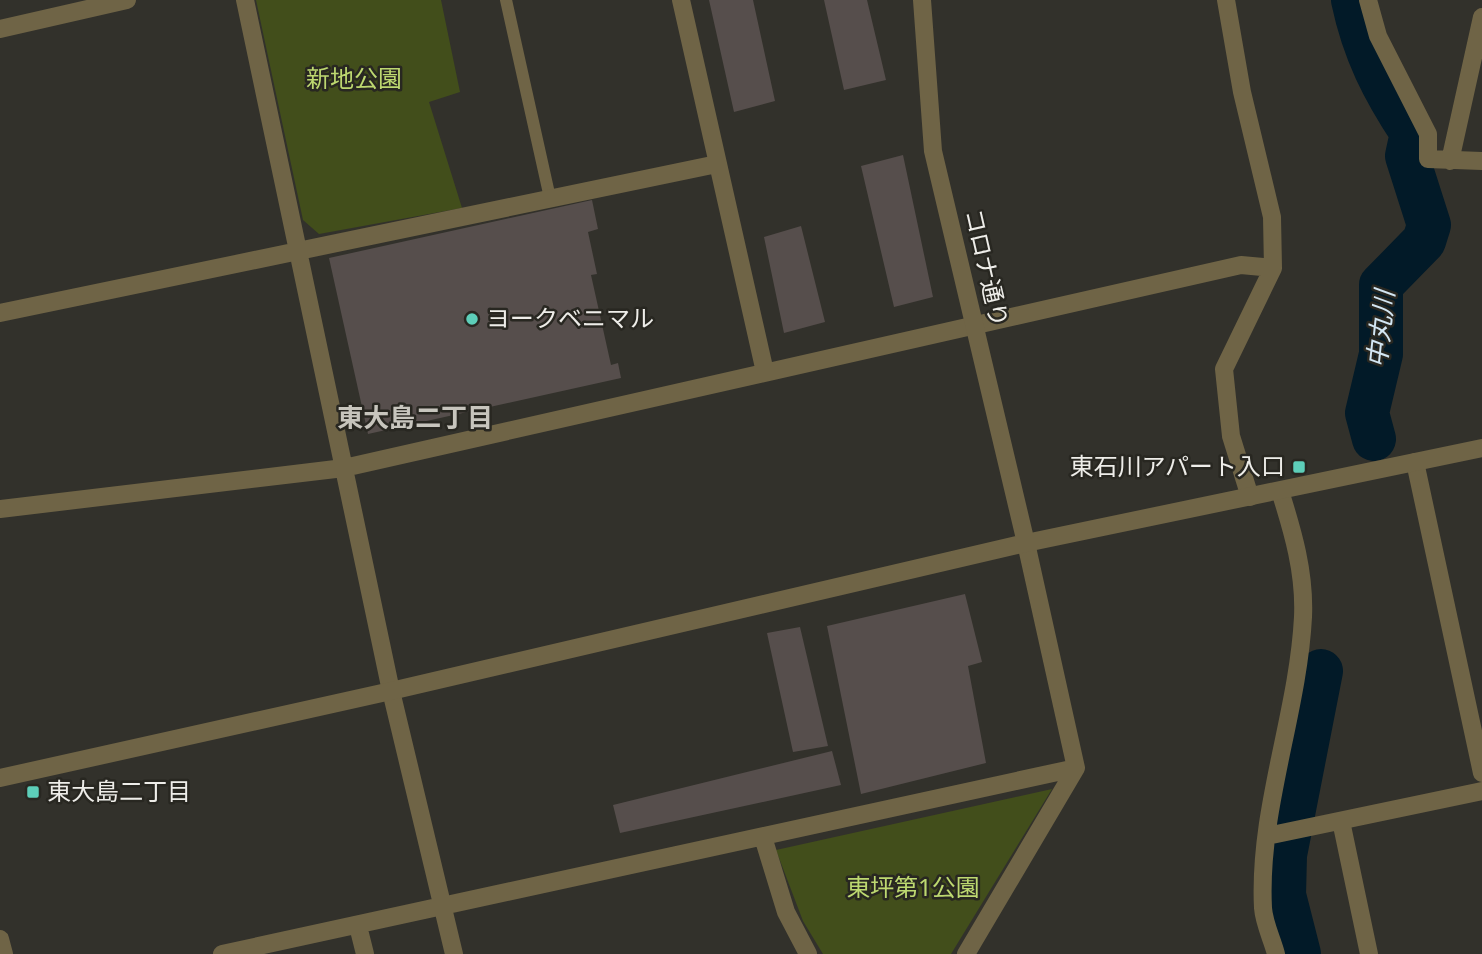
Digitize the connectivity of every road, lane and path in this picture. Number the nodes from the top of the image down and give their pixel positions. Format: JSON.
{"nodes":[{"id":1,"x":127,"y":0,"type":"edge"},
{"id":2,"x":245,"y":0,"type":"edge"},
{"id":3,"x":506,"y":0,"type":"edge"},
{"id":4,"x":681,"y":0,"type":"edge"},
{"id":5,"x":922,"y":0,"type":"edge"},
{"id":6,"x":1226,"y":0,"type":"edge"},
{"id":7,"x":1368,"y":0,"type":"edge"},
{"id":8,"x":1482,"y":17,"type":"edge"},
{"id":9,"x":0,"y":29,"type":"edge"},
{"id":10,"x":1450,"y":160,"type":"junction"},
{"id":11,"x":1482,"y":161,"type":"edge"},
{"id":12,"x":717,"y":164,"type":"junction"},
{"id":13,"x":550,"y":198,"type":"junction"},
{"id":14,"x":298,"y":250,"type":"junction"},
{"id":15,"x":1273,"y":268,"type":"junction"},
{"id":16,"x":0,"y":313,"type":"edge"},
{"id":17,"x":974,"y":326,"type":"junction"},
{"id":18,"x":765,"y":372,"type":"junction"},
{"id":19,"x":1482,"y":448,"type":"edge"},
{"id":20,"x":1415,"y":462,"type":"junction"},
{"id":21,"x":344,"y":468,"type":"junction"},
{"id":22,"x":1280,"y":491,"type":"junction"},
{"id":23,"x":1250,"y":497,"type":"junction"},
{"id":24,"x":0,"y":509,"type":"edge"},
{"id":25,"x":1026,"y":543,"type":"junction"},
{"id":26,"x":391,"y":691,"type":"junction"},
{"id":27,"x":1076,"y":768,"type":"junction"},
{"id":28,"x":1482,"y":773,"type":"edge"},
{"id":29,"x":0,"y":778,"type":"edge"},
{"id":30,"x":1482,"y":792,"type":"edge"},
{"id":31,"x":1341,"y":821,"type":"junction"},
{"id":32,"x":1267,"y":836,"type":"junction"},
{"id":33,"x":763,"y":837,"type":"junction"},
{"id":34,"x":443,"y":906,"type":"junction"},
{"id":35,"x":358,"y":926,"type":"junction"},
{"id":36,"x":0,"y":939,"type":"edge"},
{"id":37,"x":4,"y":954,"type":"edge"},
{"id":38,"x":222,"y":954,"type":"edge"},
{"id":39,"x":365,"y":954,"type":"edge"},
{"id":40,"x":454,"y":954,"type":"edge"},
{"id":41,"x":808,"y":954,"type":"edge"},
{"id":42,"x":966,"y":954,"type":"edge"},
{"id":43,"x":1276,"y":954,"type":"edge"},
{"id":44,"x":1369,"y":954,"type":"edge"}],
"edges":[{"from":1,"to":9,"type":"street"},
{"from":2,"to":14,"type":"street"},
{"from":3,"to":13,"type":"lane"},
{"from":4,"to":12,"type":"street"},
{"from":5,"to":17,"type":"street","name":"コロナ通り"},
{"from":6,"to":15,"type":"street"},
{"from":7,"to":10,"type":"street"},
{"from":8,"to":10,"type":"street"},
{"from":10,"to":11,"type":"street"},
{"from":12,"to":13,"type":"street"},
{"from":12,"to":18,"type":"street"},
{"from":13,"to":14,"type":"street"},
{"from":14,"to":16,"type":"street"},
{"from":14,"to":21,"type":"street"},
{"from":15,"to":17,"type":"street"},
{"from":15,"to":23,"type":"street"},
{"from":17,"to":18,"type":"street"},
{"from":17,"to":25,"type":"street","name":"コロナ通り"},
{"from":18,"to":21,"type":"street"},
{"from":19,"to":20,"type":"street"},
{"from":20,"to":22,"type":"street"},
{"from":20,"to":28,"type":"street"},
{"from":21,"to":24,"type":"street"},
{"from":21,"to":26,"type":"street"},
{"from":22,"to":23,"type":"street"},
{"from":22,"to":32,"type":"street"},
{"from":23,"to":25,"type":"street"},
{"from":25,"to":26,"type":"street"},
{"from":25,"to":27,"type":"street","name":"コロナ通り"},
{"from":26,"to":29,"type":"street"},
{"from":26,"to":34,"type":"street"},
{"from":27,"to":33,"type":"street"},
{"from":27,"to":42,"type":"street"},
{"from":30,"to":31,"type":"street"},
{"from":31,"to":32,"type":"street"},
{"from":31,"to":44,"type":"street"},
{"from":32,"to":43,"type":"street"},
{"from":33,"to":34,"type":"street"},
{"from":33,"to":41,"type":"street"},
{"from":34,"to":35,"type":"street"},
{"from":34,"to":40,"type":"street"},
{"from":35,"to":38,"type":"street"},
{"from":35,"to":39,"type":"street"},
{"from":36,"to":37,"type":"street"}]}
